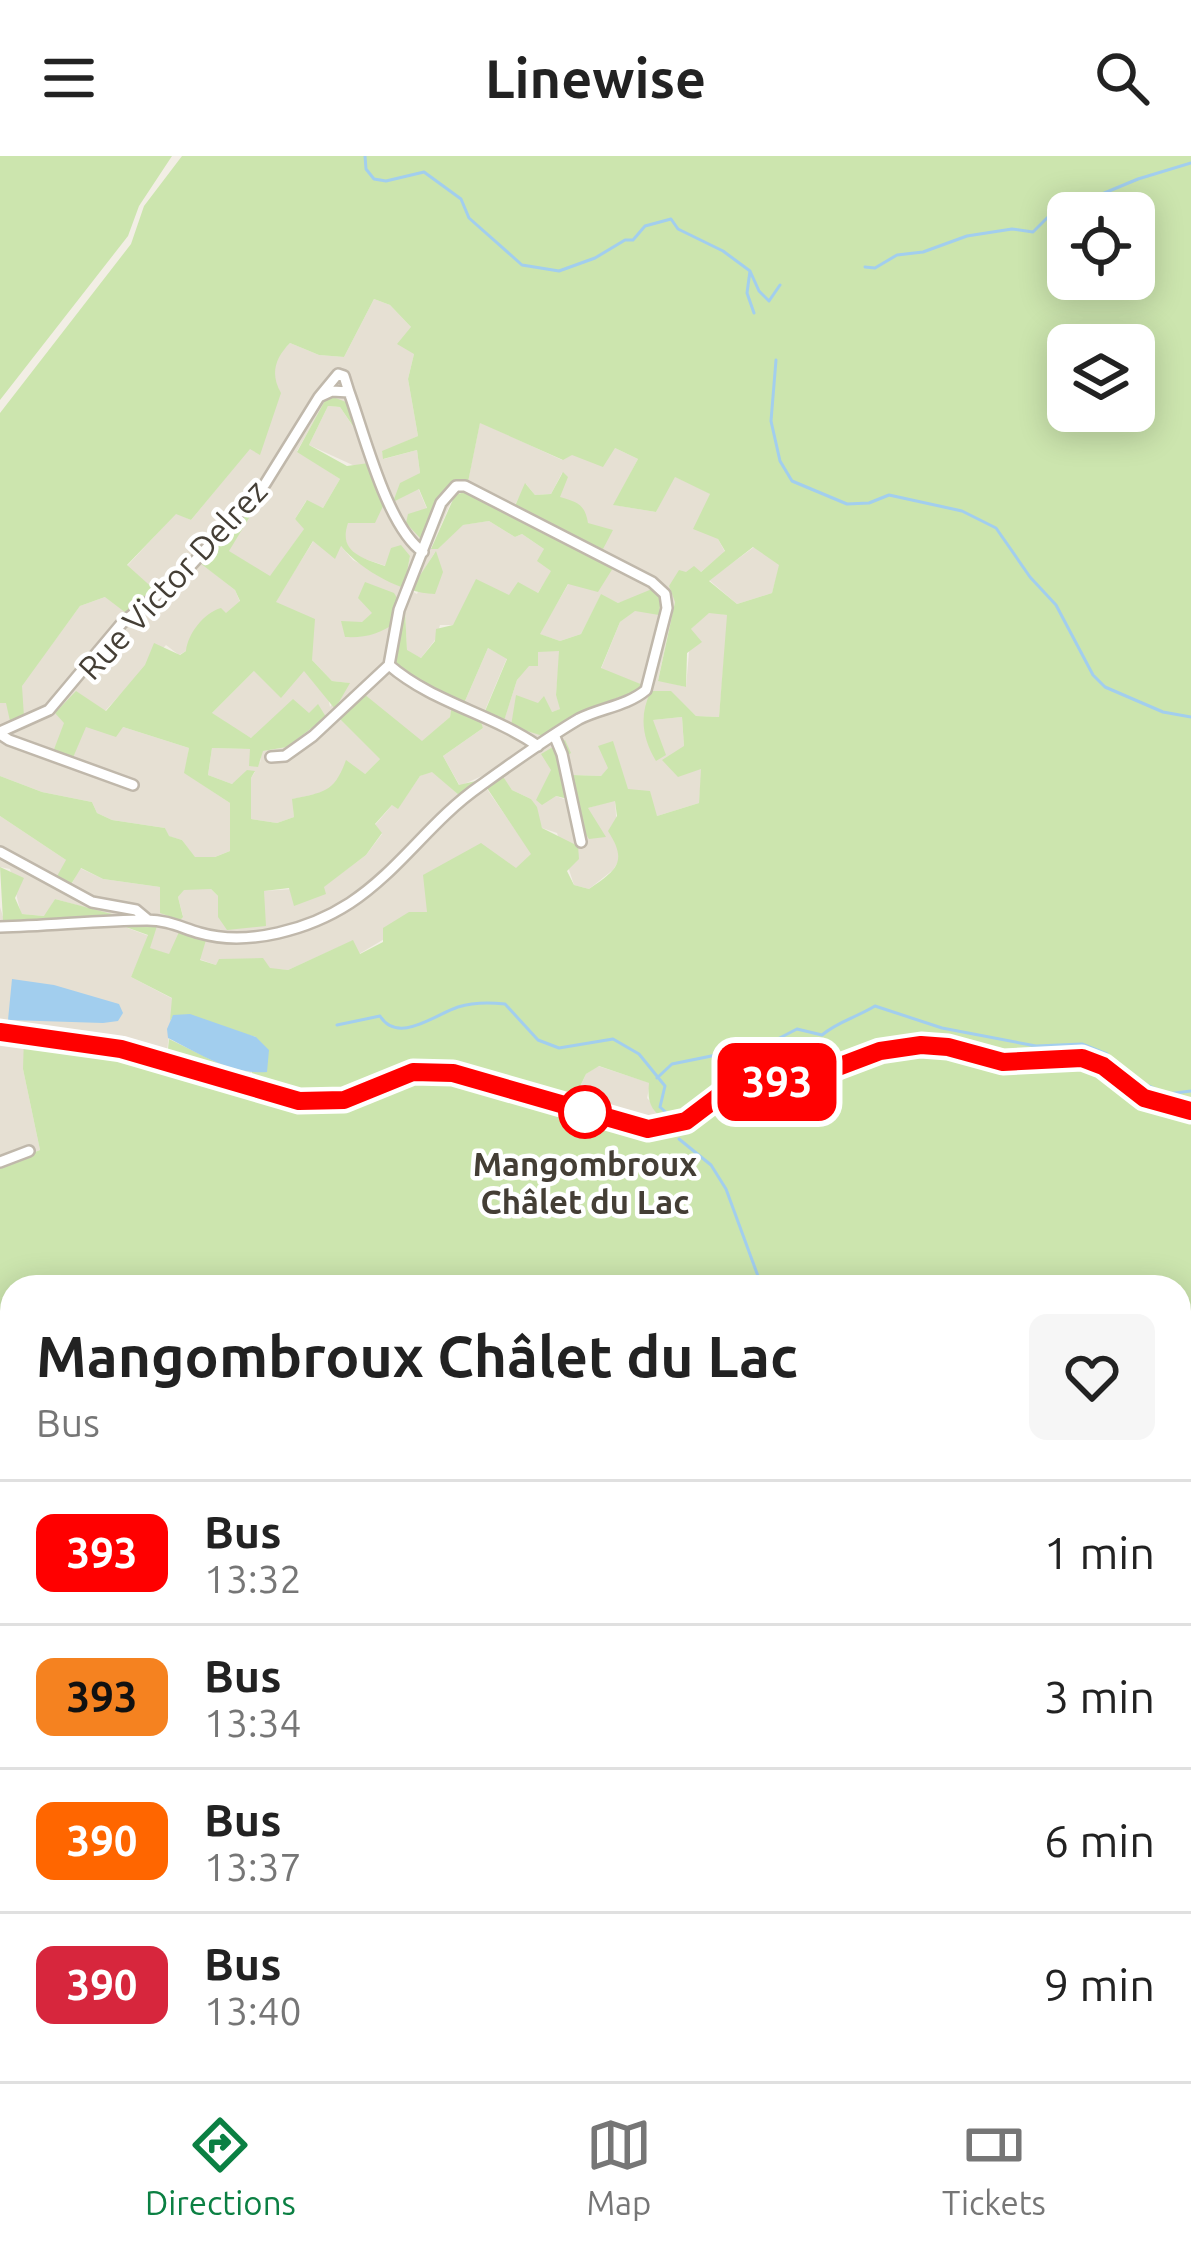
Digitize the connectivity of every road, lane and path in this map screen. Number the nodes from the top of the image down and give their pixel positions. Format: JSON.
{"nodes":[{"id":1,"x":349,"y":392,"type":"junction"},
{"id":2,"x":319,"y":397,"type":"junction"},
{"id":3,"x":423,"y":552,"type":"junction"},
{"id":4,"x":389,"y":665,"type":"junction"},
{"id":5,"x":0,"y":733,"type":"edge"},
{"id":6,"x":555,"y":737,"type":"junction"},
{"id":7,"x":538,"y":746,"type":"junction"},
{"id":8,"x":272,"y":757,"type":"dead end"},
{"id":9,"x":133,"y":785,"type":"dead end"},
{"id":10,"x":581,"y":842,"type":"dead end"},
{"id":11,"x":2,"y":856,"type":"edge"},
{"id":12,"x":148,"y":920,"type":"junction"},
{"id":13,"x":0,"y":927,"type":"edge"},
{"id":14,"x":0,"y":1032,"type":"edge"},
{"id":15,"x":1191,"y":1112,"type":"edge"},
{"id":16,"x":29,"y":1151,"type":"dead end"},
{"id":17,"x":0,"y":1162,"type":"edge"}],
"edges":[{"from":1,"to":2,"type":"street"},
{"from":1,"to":2,"type":"street"},
{"from":1,"to":3,"type":"street"},
{"from":2,"to":5,"type":"street","name":"Rue Victor Delrez"},
{"from":3,"to":4,"type":"street"},
{"from":3,"to":6,"type":"street"},
{"from":4,"to":7,"type":"street"},
{"from":4,"to":8,"type":"street"},
{"from":5,"to":9,"type":"street","name":"Rue Victor Delrez"},
{"from":6,"to":7,"type":"street"},
{"from":6,"to":10,"type":"street"},
{"from":7,"to":12,"type":"street"},
{"from":11,"to":12,"type":"street"},
{"from":12,"to":13,"type":"street"},
{"from":14,"to":15,"type":"main road"},
{"from":16,"to":17,"type":"street"}]}
